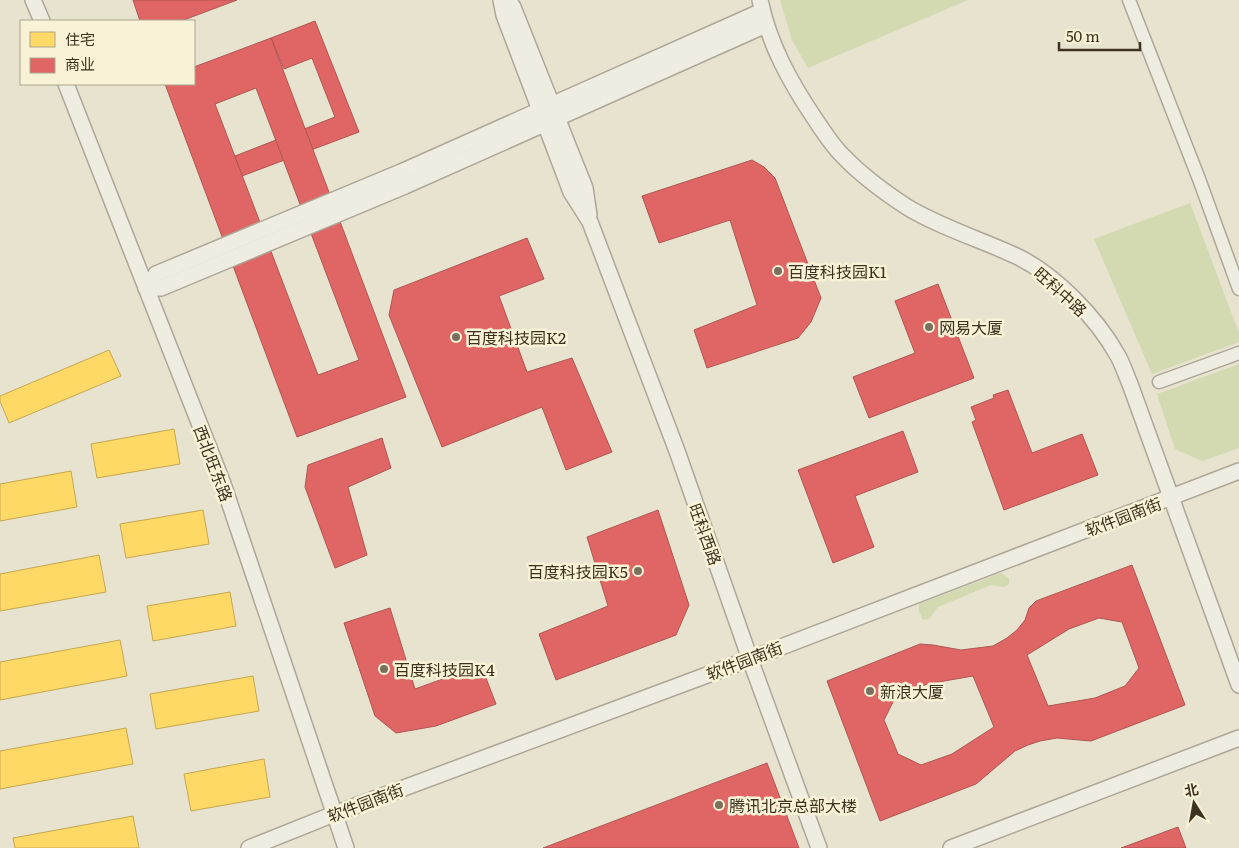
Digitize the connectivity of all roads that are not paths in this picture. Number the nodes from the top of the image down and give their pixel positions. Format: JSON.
{"nodes":[{"id":1,"x":33,"y":0,"type":"edge"},
{"id":2,"x":501,"y":0,"type":"edge"},
{"id":3,"x":508,"y":0,"type":"edge"},
{"id":4,"x":1130,"y":0,"type":"edge"},
{"id":5,"x":763,"y":12,"type":"edge"},
{"id":6,"x":42,"y":20,"type":"edge"},
{"id":7,"x":66,"y":85,"type":"edge"},
{"id":8,"x":548,"y":114,"type":"junction"},
{"id":9,"x":146,"y":288,"type":"junction"},
{"id":10,"x":1239,"y":289,"type":"edge"},
{"id":11,"x":1239,"y":353,"type":"edge"},
{"id":12,"x":1159,"y":382,"type":"dead end"},
{"id":13,"x":1239,"y":471,"type":"edge"},
{"id":14,"x":1172,"y":497,"type":"junction"},
{"id":15,"x":750,"y":658,"type":"junction"},
{"id":16,"x":1239,"y":685,"type":"edge"},
{"id":17,"x":1239,"y":738,"type":"edge"},
{"id":18,"x":334,"y":814,"type":"junction"},
{"id":19,"x":249,"y":848,"type":"edge"},
{"id":20,"x":346,"y":848,"type":"edge"},
{"id":21,"x":819,"y":848,"type":"edge"},
{"id":22,"x":951,"y":848,"type":"edge"}],
"edges":[{"from":1,"to":6,"type":"street"},
{"from":2,"to":8,"type":"street"},
{"from":3,"to":8,"type":"street"},
{"from":4,"to":10,"type":"street"},
{"from":5,"to":8,"type":"street"},
{"from":5,"to":14,"type":"street","name":"旺科中路"},
{"from":7,"to":9,"type":"street","name":"西北旺东路"},
{"from":8,"to":9,"type":"street"},
{"from":8,"to":15,"type":"street","name":"旺科西路"},
{"from":9,"to":18,"type":"street","name":"西北旺东路"},
{"from":11,"to":12,"type":"street"},
{"from":13,"to":14,"type":"street","name":"软件园南街"},
{"from":14,"to":15,"type":"street","name":"软件园南街"},
{"from":14,"to":16,"type":"street","name":"旺科中路"},
{"from":15,"to":18,"type":"street","name":"软件园南街"},
{"from":15,"to":21,"type":"street","name":"旺科西路"},
{"from":17,"to":22,"type":"street"},
{"from":18,"to":19,"type":"street","name":"软件园南街"},
{"from":18,"to":20,"type":"street","name":"西北旺东路"}]}
